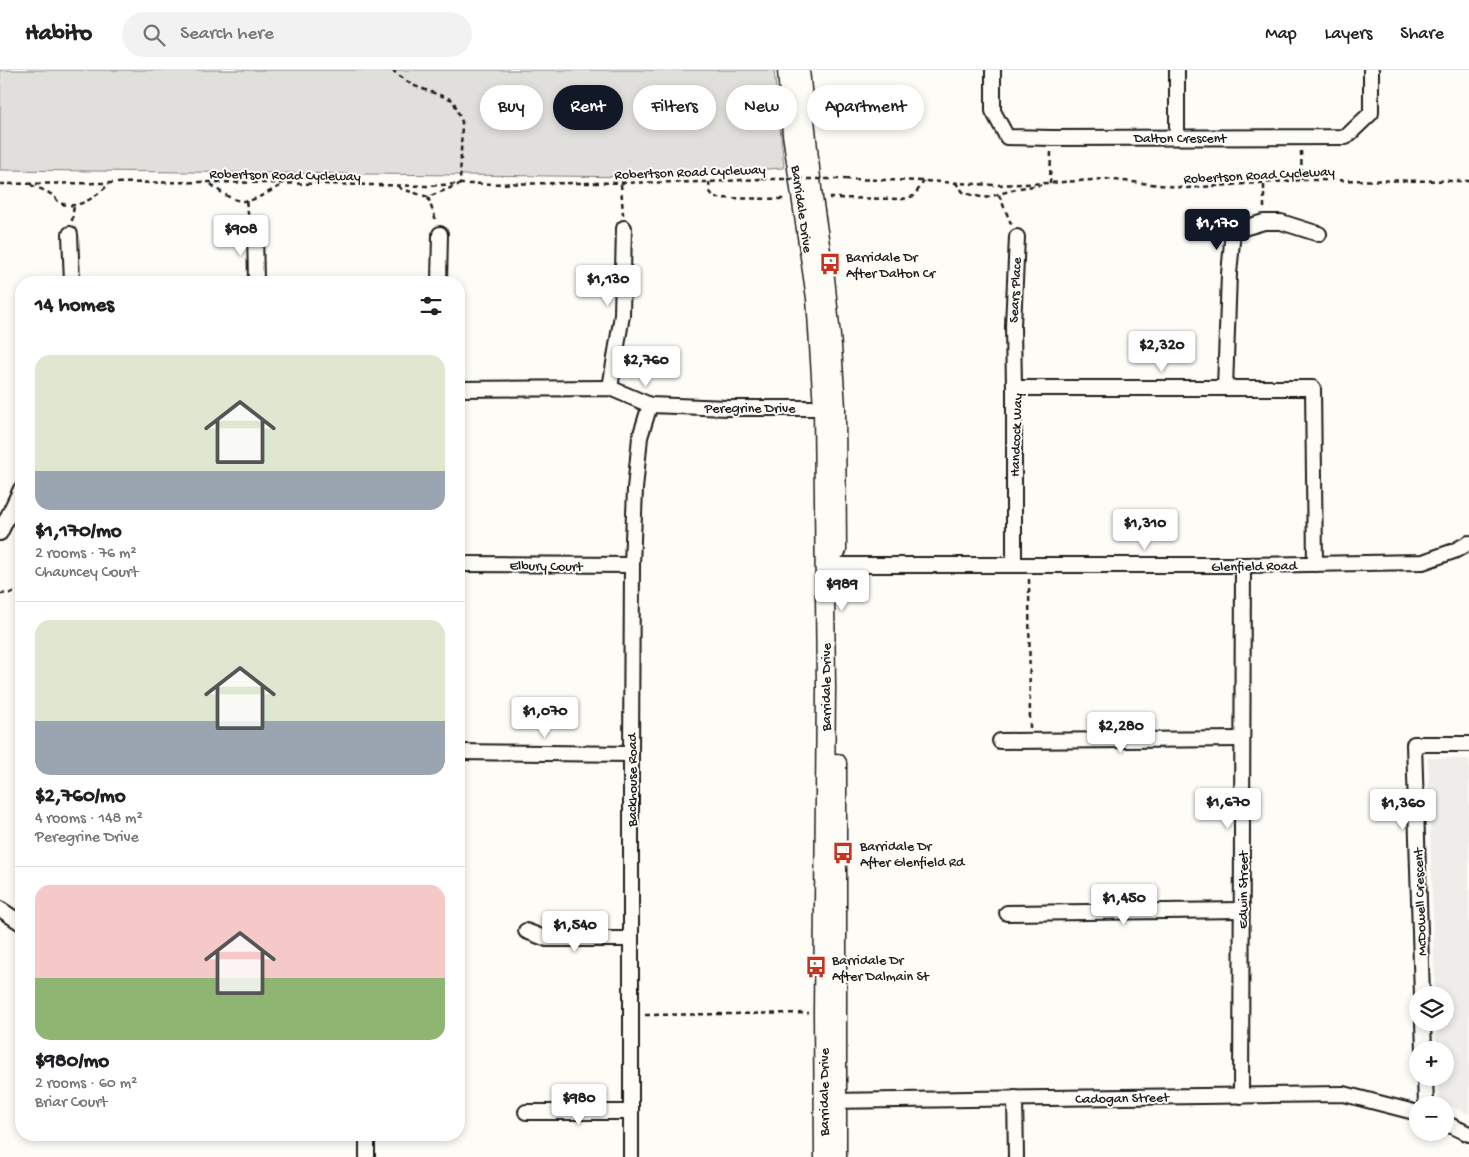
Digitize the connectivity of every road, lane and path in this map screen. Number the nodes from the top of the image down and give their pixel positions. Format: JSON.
{"nodes":[{"id":1,"x":392,"y":70,"type":"edge"},
{"id":2,"x":787,"y":70,"type":"edge"},
{"id":3,"x":800,"y":70,"type":"edge"},
{"id":4,"x":993,"y":70,"type":"edge"},
{"id":5,"x":1177,"y":70,"type":"edge"},
{"id":6,"x":1371,"y":70,"type":"edge"},
{"id":7,"x":1177,"y":137,"type":"junction"},
{"id":8,"x":1301,"y":137,"type":"junction"},
{"id":9,"x":1052,"y":138,"type":"junction"},
{"id":10,"x":1302,"y":180,"type":"junction"},
{"id":11,"x":924,"y":181,"type":"junction"},
{"id":12,"x":1469,"y":181,"type":"edge"},
{"id":13,"x":210,"y":182,"type":"junction"},
{"id":14,"x":709,"y":182,"type":"junction"},
{"id":15,"x":955,"y":182,"type":"junction"},
{"id":16,"x":1264,"y":182,"type":"junction"},
{"id":17,"x":1050,"y":183,"type":"junction"},
{"id":18,"x":0,"y":184,"type":"edge"},
{"id":19,"x":29,"y":184,"type":"junction"},
{"id":20,"x":109,"y":184,"type":"junction"},
{"id":21,"x":283,"y":184,"type":"junction"},
{"id":22,"x":460,"y":184,"type":"junction"},
{"id":23,"x":621,"y":184,"type":"junction"},
{"id":24,"x":396,"y":185,"type":"junction"},
{"id":25,"x":999,"y":195,"type":"junction"},
{"id":26,"x":428,"y":196,"type":"junction"},
{"id":27,"x":822,"y":198,"type":"dead end"},
{"id":28,"x":789,"y":199,"type":"dead end"},
{"id":29,"x":246,"y":201,"type":"junction"},
{"id":30,"x":1264,"y":222,"type":"junction"},
{"id":31,"x":624,"y":228,"type":"joint"},
{"id":32,"x":255,"y":231,"type":"joint"},
{"id":33,"x":70,"y":234,"type":"dead end"},
{"id":34,"x":440,"y":234,"type":"joint"},
{"id":35,"x":1319,"y":234,"type":"dead end"},
{"id":36,"x":1017,"y":237,"type":"joint"},
{"id":37,"x":72,"y":276,"type":"edge"},
{"id":38,"x":256,"y":276,"type":"edge"},
{"id":39,"x":439,"y":276,"type":"edge"},
{"id":40,"x":610,"y":388,"type":"junction"},
{"id":41,"x":1014,"y":388,"type":"junction"},
{"id":42,"x":1225,"y":388,"type":"junction"},
{"id":43,"x":465,"y":389,"type":"edge"},
{"id":44,"x":650,"y":405,"type":"junction"},
{"id":45,"x":829,"y":408,"type":"junction"},
{"id":46,"x":15,"y":502,"type":"edge"},
{"id":47,"x":0,"y":533,"type":"edge"},
{"id":48,"x":1469,"y":543,"type":"edge"},
{"id":49,"x":465,"y":564,"type":"edge"},
{"id":50,"x":1315,"y":564,"type":"junction"},
{"id":51,"x":632,"y":565,"type":"junction"},
{"id":52,"x":831,"y":565,"type":"junction"},
{"id":53,"x":1014,"y":565,"type":"junction"},
{"id":54,"x":1030,"y":565,"type":"junction"},
{"id":55,"x":1243,"y":565,"type":"junction"},
{"id":56,"x":15,"y":593,"type":"edge"},
{"id":57,"x":0,"y":594,"type":"edge"},
{"id":58,"x":1242,"y":739,"type":"junction"},
{"id":59,"x":1000,"y":741,"type":"dead end"},
{"id":60,"x":1030,"y":741,"type":"junction"},
{"id":61,"x":1469,"y":744,"type":"edge"},
{"id":62,"x":465,"y":752,"type":"edge"},
{"id":63,"x":631,"y":754,"type":"junction"},
{"id":64,"x":0,"y":909,"type":"edge"},
{"id":65,"x":1242,"y":910,"type":"junction"},
{"id":66,"x":1007,"y":913,"type":"dead end"},
{"id":67,"x":15,"y":919,"type":"edge"},
{"id":68,"x":526,"y":931,"type":"dead end"},
{"id":69,"x":630,"y":939,"type":"junction"},
{"id":70,"x":1422,"y":986,"type":"edge"},
{"id":71,"x":823,"y":1013,"type":"junction"},
{"id":72,"x":631,"y":1015,"type":"junction"},
{"id":73,"x":1241,"y":1096,"type":"junction"},
{"id":74,"x":1015,"y":1098,"type":"junction"},
{"id":75,"x":830,"y":1101,"type":"junction"},
{"id":76,"x":1409,"y":1111,"type":"edge"},
{"id":77,"x":526,"y":1112,"type":"dead end"},
{"id":78,"x":631,"y":1112,"type":"junction"},
{"id":79,"x":1454,"y":1127,"type":"edge"},
{"id":80,"x":1469,"y":1134,"type":"edge"},
{"id":81,"x":366,"y":1141,"type":"edge"},
{"id":82,"x":367,"y":1157,"type":"edge"},
{"id":83,"x":631,"y":1157,"type":"edge"},
{"id":84,"x":824,"y":1157,"type":"edge"},
{"id":85,"x":837,"y":1157,"type":"edge"},
{"id":86,"x":1016,"y":1157,"type":"edge"}],
"edges":[{"from":1,"to":22,"type":"path"},
{"from":2,"to":45,"type":"street","name":"Barridale Drive"},
{"from":3,"to":45,"type":"street","name":"Barridale Drive"},
{"from":4,"to":9,"type":"street","name":"Dalton Crescent"},
{"from":5,"to":7,"type":"street"},
{"from":6,"to":8,"type":"street","name":"Dalton Crescent"},
{"from":7,"to":8,"type":"street","name":"Dalton Crescent"},
{"from":7,"to":9,"type":"street","name":"Dalton Crescent"},
{"from":8,"to":10,"type":"path"},
{"from":9,"to":17,"type":"path"},
{"from":10,"to":12,"type":"path","name":"Robertson Road Cycleway"},
{"from":10,"to":16,"type":"path","name":"Robertson Road Cycleway"},
{"from":11,"to":14,"type":"path","name":"Robertson Road Cycleway","bridge":true},
{"from":11,"to":15,"type":"path","name":"Robertson Road Cycleway"},
{"from":11,"to":27,"type":"path"},
{"from":13,"to":20,"type":"path","name":"Robertson Road Cycleway"},
{"from":13,"to":21,"type":"path","name":"Robertson Road Cycleway"},
{"from":13,"to":29,"type":"path"},
{"from":14,"to":23,"type":"path","name":"Robertson Road Cycleway"},
{"from":14,"to":28,"type":"path"},
{"from":15,"to":17,"type":"path","name":"Robertson Road Cycleway"},
{"from":15,"to":25,"type":"path"},
{"from":16,"to":17,"type":"path","name":"Robertson Road Cycleway"},
{"from":16,"to":30,"type":"path"},
{"from":17,"to":25,"type":"path"},
{"from":18,"to":19,"type":"path","name":"Robertson Road Cycleway"},
{"from":19,"to":20,"type":"path","name":"Robertson Road Cycleway"},
{"from":19,"to":20,"type":"path"},
{"from":21,"to":24,"type":"path","name":"Robertson Road Cycleway"},
{"from":21,"to":29,"type":"path"},
{"from":22,"to":23,"type":"path","name":"Robertson Road Cycleway"},
{"from":22,"to":24,"type":"path","name":"Robertson Road Cycleway"},
{"from":22,"to":26,"type":"path"},
{"from":23,"to":31,"type":"path"},
{"from":24,"to":26,"type":"path"},
{"from":25,"to":36,"type":"path","name":"Sears Place"},
{"from":26,"to":34,"type":"path"},
{"from":29,"to":32,"type":"path"},
{"from":30,"to":35,"type":"street"},
{"from":30,"to":42,"type":"street"},
{"from":31,"to":40,"type":"street"},
{"from":32,"to":38,"type":"street"},
{"from":33,"to":37,"type":"street"},
{"from":34,"to":39,"type":"street"},
{"from":36,"to":41,"type":"street","name":"Sears Place"},
{"from":40,"to":43,"type":"street","name":"Peregrine Drive"},
{"from":40,"to":44,"type":"street","name":"Peregrine Drive"},
{"from":41,"to":42,"type":"street","name":"Handcock Way"},
{"from":41,"to":53,"type":"street","name":"Handcock Way"},
{"from":42,"to":50,"type":"street","name":"Handcock Way"},
{"from":44,"to":45,"type":"street","name":"Peregrine Drive"},
{"from":44,"to":51,"type":"street","name":"Backhouse Road"},
{"from":45,"to":52,"type":"street","name":"Barridale Drive"},
{"from":46,"to":47,"type":"street"},
{"from":48,"to":50,"type":"street","name":"Glenfield Road"},
{"from":49,"to":51,"type":"street","name":"Elbury Court"},
{"from":50,"to":55,"type":"street","name":"Glenfield Road"},
{"from":51,"to":63,"type":"street","name":"Backhouse Road"},
{"from":52,"to":53,"type":"street","name":"Glenfield Road"},
{"from":52,"to":71,"type":"street","name":"Barridale Drive"},
{"from":52,"to":75,"type":"street","name":"Barridale Drive"},
{"from":53,"to":54,"type":"street","name":"Glenfield Road"},
{"from":54,"to":55,"type":"street","name":"Glenfield Road"},
{"from":54,"to":60,"type":"path"},
{"from":55,"to":58,"type":"street","name":"Edwin Street"},
{"from":56,"to":57,"type":"path"},
{"from":58,"to":60,"type":"street"},
{"from":58,"to":65,"type":"street","name":"Edwin Street"},
{"from":59,"to":60,"type":"street"},
{"from":61,"to":70,"type":"street","name":"McDowell Crescent"},
{"from":62,"to":63,"type":"street"},
{"from":63,"to":69,"type":"street","name":"Backhouse Road"},
{"from":64,"to":67,"type":"street"},
{"from":65,"to":66,"type":"street"},
{"from":65,"to":73,"type":"street","name":"Edwin Street"},
{"from":68,"to":69,"type":"street"},
{"from":69,"to":72,"type":"street","name":"Backhouse Road"},
{"from":71,"to":72,"type":"path"},
{"from":71,"to":75,"type":"street","name":"Barridale Drive"},
{"from":72,"to":78,"type":"street","name":"Backhouse Road"},
{"from":73,"to":74,"type":"street","name":"Cadogan Street"},
{"from":73,"to":76,"type":"street","name":"Cadogan Street"},
{"from":74,"to":75,"type":"street","name":"Cadogan Street"},
{"from":74,"to":86,"type":"street"},
{"from":75,"to":84,"type":"street","name":"Barridale Drive"},
{"from":75,"to":85,"type":"street","name":"Barridale Drive"},
{"from":77,"to":78,"type":"street"},
{"from":78,"to":83,"type":"street","name":"Backhouse Road"},
{"from":79,"to":80,"type":"street"},
{"from":81,"to":82,"type":"street"}]}
